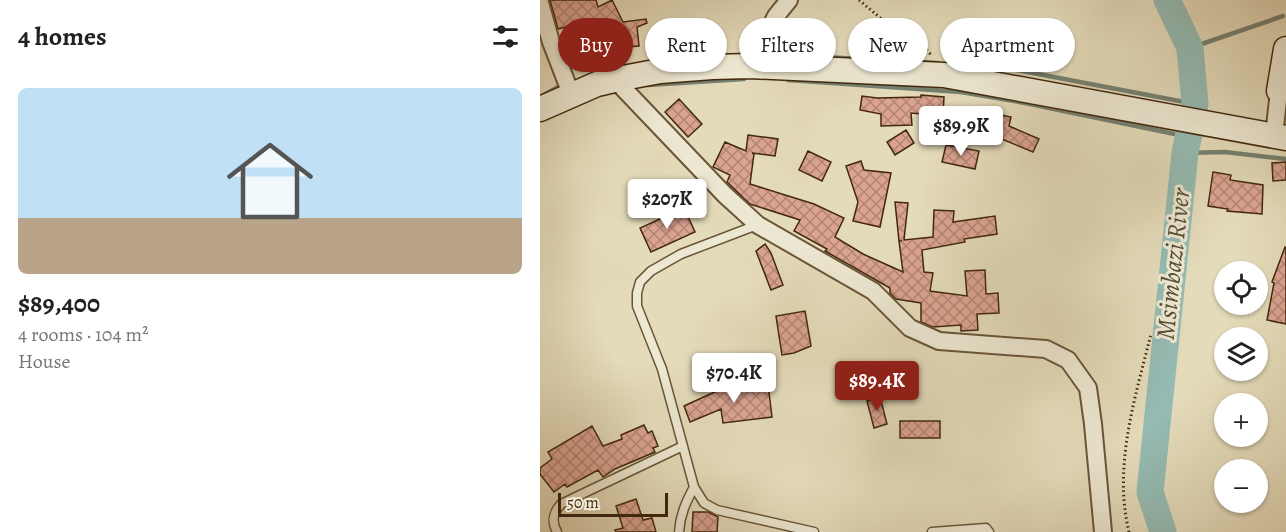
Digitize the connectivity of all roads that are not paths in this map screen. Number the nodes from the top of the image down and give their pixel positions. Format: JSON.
{"nodes":[{"id":1,"x":789,"y":0,"type":"edge"},
{"id":2,"x":540,"y":3,"type":"edge"},
{"id":3,"x":775,"y":18,"type":"edge"},
{"id":4,"x":1286,"y":49,"type":"edge"},
{"id":5,"x":739,"y":66,"type":"edge"},
{"id":6,"x":836,"y":70,"type":"edge"},
{"id":7,"x":623,"y":78,"type":"junction"},
{"id":8,"x":1279,"y":91,"type":"joint"},
{"id":9,"x":571,"y":94,"type":"junction"},
{"id":10,"x":540,"y":109,"type":"edge"},
{"id":11,"x":1280,"y":137,"type":"edge"},
{"id":12,"x":758,"y":225,"type":"junction"},
{"id":13,"x":683,"y":446,"type":"junction"},
{"id":14,"x":694,"y":487,"type":"junction"},
{"id":15,"x":557,"y":532,"type":"edge"},
{"id":16,"x":679,"y":532,"type":"edge"},
{"id":17,"x":814,"y":532,"type":"edge"},
{"id":18,"x":932,"y":532,"type":"edge"},
{"id":19,"x":989,"y":532,"type":"edge"},
{"id":20,"x":1103,"y":532,"type":"edge"}],
"edges":[{"from":1,"to":3,"type":"street"},
{"from":2,"to":9,"type":"street"},
{"from":4,"to":8,"type":"main road"},
{"from":5,"to":7,"type":"main road"},
{"from":6,"to":11,"type":"main road"},
{"from":7,"to":9,"type":"main road"},
{"from":7,"to":12,"type":"street"},
{"from":8,"to":11,"type":"street"},
{"from":9,"to":10,"type":"main road"},
{"from":12,"to":13,"type":"lane"},
{"from":12,"to":20,"type":"street"},
{"from":13,"to":14,"type":"lane"},
{"from":13,"to":15,"type":"lane"},
{"from":14,"to":16,"type":"lane"},
{"from":14,"to":17,"type":"lane"},
{"from":18,"to":19,"type":"lane"}]}
